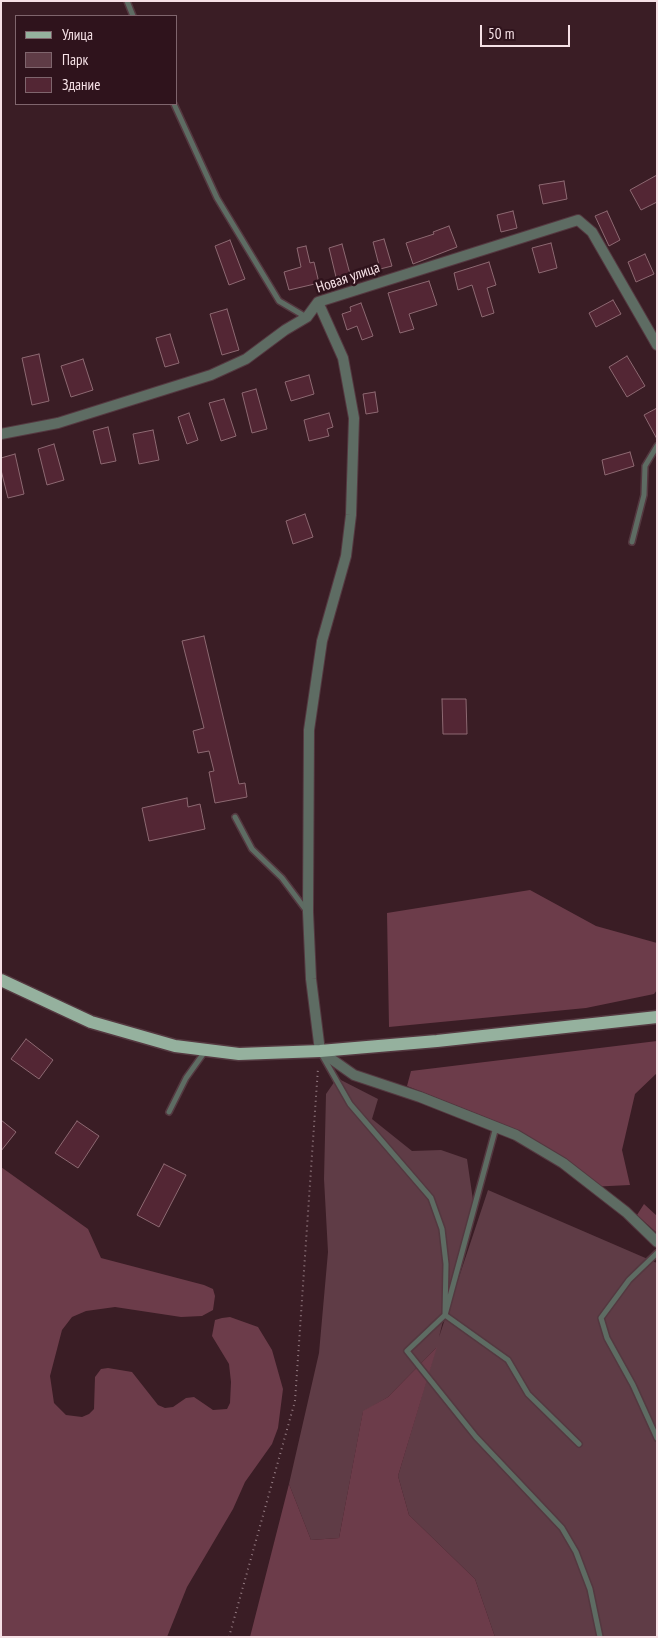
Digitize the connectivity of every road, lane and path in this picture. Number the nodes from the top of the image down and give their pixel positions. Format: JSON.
{"nodes":[{"id":1,"x":127,"y":1,"type":"edge"},
{"id":2,"x":133,"y":15,"type":"edge"},
{"id":3,"x":174,"y":105,"type":"edge"},
{"id":4,"x":318,"y":302,"type":"junction"},
{"id":5,"x":307,"y":317,"type":"junction"},
{"id":6,"x":657,"y":345,"type":"edge"},
{"id":7,"x":1,"y":434,"type":"edge"},
{"id":8,"x":657,"y":446,"type":"edge"},
{"id":9,"x":632,"y":542,"type":"dead end"},
{"id":10,"x":235,"y":817,"type":"dead end"},
{"id":11,"x":308,"y":912,"type":"junction"},
{"id":12,"x":1,"y":980,"type":"edge"},
{"id":13,"x":657,"y":1017,"type":"edge"},
{"id":14,"x":206,"y":1050,"type":"junction"},
{"id":15,"x":320,"y":1051,"type":"junction"},
{"id":16,"x":169,"y":1112,"type":"dead end"},
{"id":17,"x":496,"y":1127,"type":"junction"},
{"id":18,"x":657,"y":1242,"type":"edge"},
{"id":19,"x":657,"y":1253,"type":"edge"},
{"id":20,"x":445,"y":1315,"type":"junction"},
{"id":21,"x":657,"y":1438,"type":"edge"},
{"id":22,"x":579,"y":1444,"type":"dead end"},
{"id":23,"x":229,"y":1637,"type":"edge"},
{"id":24,"x":600,"y":1637,"type":"edge"}],
"edges":[{"from":1,"to":2,"type":"lane"},
{"from":3,"to":5,"type":"lane"},
{"from":4,"to":5,"type":"street","name":"Новая улица"},
{"from":4,"to":6,"type":"street","name":"Новая улица"},
{"from":4,"to":11,"type":"street"},
{"from":5,"to":7,"type":"street","name":"Новая улица"},
{"from":8,"to":9,"type":"lane"},
{"from":10,"to":11,"type":"lane"},
{"from":11,"to":15,"type":"street"},
{"from":12,"to":14,"type":"main road"},
{"from":13,"to":15,"type":"main road"},
{"from":14,"to":15,"type":"main road"},
{"from":14,"to":16,"type":"lane"},
{"from":15,"to":17,"type":"street"},
{"from":15,"to":20,"type":"lane"},
{"from":15,"to":23,"type":"path"},
{"from":17,"to":18,"type":"street"},
{"from":17,"to":20,"type":"lane"},
{"from":19,"to":21,"type":"lane"},
{"from":20,"to":22,"type":"lane"},
{"from":20,"to":24,"type":"lane"}]}
